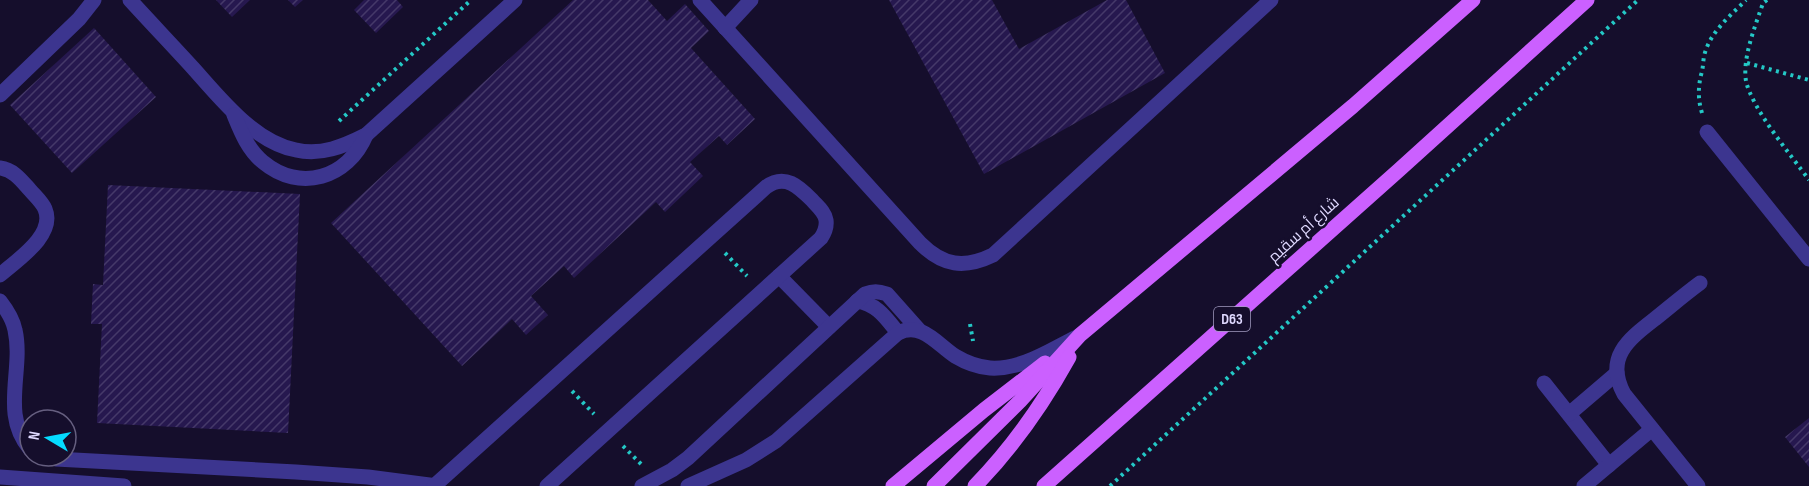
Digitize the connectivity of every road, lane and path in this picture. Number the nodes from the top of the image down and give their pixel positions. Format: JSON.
{"nodes":[{"id":1,"x":94,"y":0,"type":"edge"},
{"id":2,"x":130,"y":0,"type":"edge"},
{"id":3,"x":471,"y":0,"type":"edge"},
{"id":4,"x":515,"y":0,"type":"edge"},
{"id":5,"x":700,"y":0,"type":"edge"},
{"id":6,"x":751,"y":0,"type":"edge"},
{"id":7,"x":1270,"y":0,"type":"edge"},
{"id":8,"x":1473,"y":0,"type":"edge"},
{"id":9,"x":1587,"y":0,"type":"edge"},
{"id":10,"x":1638,"y":0,"type":"edge"},
{"id":11,"x":1746,"y":0,"type":"edge"},
{"id":12,"x":1767,"y":0,"type":"edge"},
{"id":13,"x":725,"y":28,"type":"junction"},
{"id":14,"x":1747,"y":63,"type":"junction"},
{"id":15,"x":1809,"y":80,"type":"edge"},
{"id":16,"x":0,"y":95,"type":"edge"},
{"id":17,"x":232,"y":111,"type":"junction"},
{"id":18,"x":339,"y":122,"type":"dead end"},
{"id":19,"x":1707,"y":132,"type":"joint"},
{"id":20,"x":366,"y":135,"type":"junction"},
{"id":21,"x":0,"y":168,"type":"edge"},
{"id":22,"x":1809,"y":180,"type":"edge"},
{"id":23,"x":1809,"y":259,"type":"edge"},
{"id":24,"x":0,"y":275,"type":"edge"},
{"id":25,"x":779,"y":276,"type":"junction"},
{"id":26,"x":1700,"y":283,"type":"dead end"},
{"id":27,"x":0,"y":301,"type":"edge"},
{"id":28,"x":857,"y":301,"type":"junction"},
{"id":29,"x":829,"y":327,"type":"junction"},
{"id":30,"x":919,"y":330,"type":"junction"},
{"id":31,"x":898,"y":333,"type":"junction"},
{"id":32,"x":1080,"y":335,"type":"junction"},
{"id":33,"x":1617,"y":373,"type":"junction"},
{"id":34,"x":1544,"y":383,"type":"dead end"},
{"id":35,"x":1569,"y":414,"type":"junction"},
{"id":36,"x":1653,"y":429,"type":"junction"},
{"id":37,"x":18,"y":433,"type":"edge"},
{"id":38,"x":78,"y":460,"type":"edge"},
{"id":39,"x":1609,"y":465,"type":"junction"},
{"id":40,"x":1064,"y":468,"type":"junction"},
{"id":41,"x":0,"y":477,"type":"edge"},
{"id":42,"x":124,"y":486,"type":"edge"},
{"id":43,"x":436,"y":486,"type":"edge"},
{"id":44,"x":547,"y":486,"type":"edge"},
{"id":45,"x":642,"y":486,"type":"edge"},
{"id":46,"x":688,"y":486,"type":"edge"},
{"id":47,"x":893,"y":486,"type":"edge"},
{"id":48,"x":934,"y":486,"type":"edge"},
{"id":49,"x":975,"y":486,"type":"edge"},
{"id":50,"x":1044,"y":486,"type":"edge"},
{"id":51,"x":1052,"y":486,"type":"edge"},
{"id":52,"x":1110,"y":486,"type":"edge"},
{"id":53,"x":1584,"y":486,"type":"edge"},
{"id":54,"x":1698,"y":486,"type":"edge"}],
"edges":[{"from":1,"to":16,"type":"street"},
{"from":2,"to":17,"type":"street"},
{"from":3,"to":18,"type":"path"},
{"from":4,"to":20,"type":"street"},
{"from":5,"to":13,"type":"street"},
{"from":6,"to":13,"type":"street"},
{"from":7,"to":13,"type":"street"},
{"from":8,"to":32,"type":"main road"},
{"from":9,"to":40,"type":"main road","name":"شارع أم سقيم","number":"D63"},
{"from":10,"to":52,"type":"path"},
{"from":11,"to":19,"type":"path"},
{"from":12,"to":14,"type":"path"},
{"from":14,"to":15,"type":"path"},
{"from":14,"to":22,"type":"path"},
{"from":17,"to":20,"type":"street"},
{"from":17,"to":20,"type":"street"},
{"from":19,"to":23,"type":"street"},
{"from":21,"to":24,"type":"street"},
{"from":25,"to":29,"type":"street"},
{"from":25,"to":43,"type":"street"},
{"from":25,"to":44,"type":"street"},
{"from":26,"to":33,"type":"street"},
{"from":27,"to":37,"type":"street"},
{"from":28,"to":29,"type":"street"},
{"from":28,"to":30,"type":"street"},
{"from":28,"to":31,"type":"street"},
{"from":29,"to":45,"type":"street"},
{"from":30,"to":31,"type":"street"},
{"from":30,"to":32,"type":"street"},
{"from":31,"to":46,"type":"street"},
{"from":32,"to":47,"type":"main road"},
{"from":32,"to":48,"type":"main road"},
{"from":32,"to":49,"type":"main road"},
{"from":33,"to":35,"type":"street"},
{"from":33,"to":36,"type":"street"},
{"from":34,"to":35,"type":"street"},
{"from":35,"to":39,"type":"street"},
{"from":36,"to":39,"type":"street"},
{"from":36,"to":54,"type":"street"},
{"from":38,"to":43,"type":"street"},
{"from":39,"to":53,"type":"street"},
{"from":40,"to":50,"type":"main road","name":"شارع أم سقيم","number":"D63"},
{"from":40,"to":51,"type":"main road"},
{"from":41,"to":42,"type":"street"}]}
